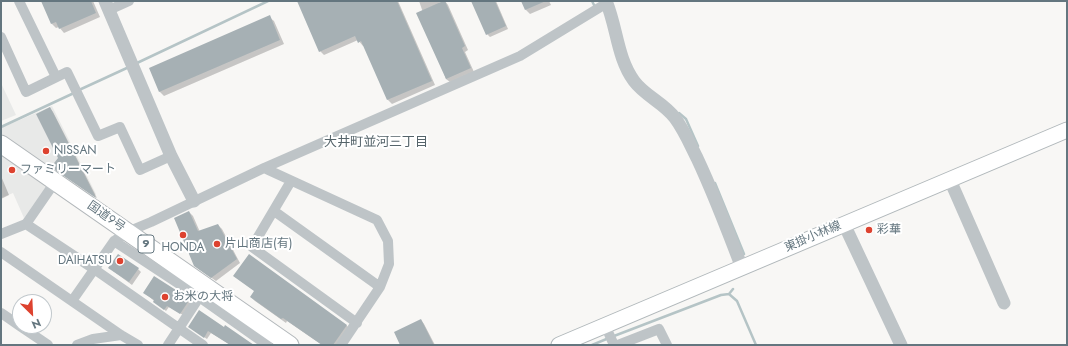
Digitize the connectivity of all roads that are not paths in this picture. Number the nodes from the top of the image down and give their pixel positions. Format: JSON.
{"nodes":[{"id":1,"x":19,"y":1,"type":"edge"},
{"id":2,"x":129,"y":1,"type":"edge"},
{"id":3,"x":608,"y":2,"type":"edge"},
{"id":4,"x":107,"y":5,"type":"edge"},
{"id":5,"x":1,"y":37,"type":"edge"},
{"id":6,"x":56,"y":77,"type":"junction"},
{"id":7,"x":1067,"y":130,"type":"edge"},
{"id":8,"x":1,"y":144,"type":"edge"},
{"id":9,"x":171,"y":156,"type":"junction"},
{"id":10,"x":264,"y":168,"type":"junction"},
{"id":11,"x":950,"y":180,"type":"junction"},
{"id":12,"x":291,"y":181,"type":"junction"},
{"id":13,"x":55,"y":182,"type":"junction"},
{"id":14,"x":194,"y":201,"type":"junction"},
{"id":15,"x":274,"y":211,"type":"junction"},
{"id":16,"x":26,"y":224,"type":"junction"},
{"id":17,"x":844,"y":224,"type":"junction"},
{"id":18,"x":1,"y":234,"type":"edge"},
{"id":19,"x":121,"y":236,"type":"junction"},
{"id":20,"x":1,"y":252,"type":"edge"},
{"id":21,"x":742,"y":268,"type":"junction"},
{"id":22,"x":94,"y":269,"type":"junction"},
{"id":23,"x":380,"y":287,"type":"junction"},
{"id":24,"x":203,"y":292,"type":"junction"},
{"id":25,"x":72,"y":301,"type":"junction"},
{"id":26,"x":1004,"y":303,"type":"dead end"},
{"id":27,"x":1,"y":313,"type":"edge"},
{"id":28,"x":12,"y":321,"type":"edge"},
{"id":29,"x":357,"y":324,"type":"junction"},
{"id":30,"x":605,"y":325,"type":"junction"},
{"id":31,"x":179,"y":329,"type":"junction"},
{"id":32,"x":32,"y":334,"type":"edge"},
{"id":33,"x":121,"y":335,"type":"junction"},
{"id":34,"x":48,"y":345,"type":"edge"},
{"id":35,"x":77,"y":345,"type":"edge"},
{"id":36,"x":138,"y":345,"type":"edge"},
{"id":37,"x":168,"y":345,"type":"edge"},
{"id":38,"x":203,"y":345,"type":"edge"},
{"id":39,"x":267,"y":345,"type":"edge"},
{"id":40,"x":290,"y":345,"type":"edge"},
{"id":41,"x":341,"y":345,"type":"edge"},
{"id":42,"x":559,"y":345,"type":"edge"},
{"id":43,"x":614,"y":345,"type":"edge"},
{"id":44,"x":618,"y":345,"type":"edge"},
{"id":45,"x":667,"y":345,"type":"edge"},
{"id":46,"x":901,"y":345,"type":"edge"}],
"edges":[{"from":1,"to":6,"type":"street"},
{"from":2,"to":4,"type":"street"},
{"from":3,"to":10,"type":"street"},
{"from":3,"to":21,"type":"street"},
{"from":4,"to":9,"type":"street"},
{"from":5,"to":6,"type":"street"},
{"from":6,"to":9,"type":"street"},
{"from":7,"to":11,"type":"main road","name":"東掛小林線"},
{"from":8,"to":13,"type":"highway","name":"国道9号","number":"9"},
{"from":9,"to":14,"type":"street"},
{"from":10,"to":12,"type":"street"},
{"from":10,"to":14,"type":"street"},
{"from":11,"to":17,"type":"main road","name":"東掛小林線"},
{"from":11,"to":26,"type":"street"},
{"from":12,"to":15,"type":"street"},
{"from":12,"to":23,"type":"street"},
{"from":13,"to":16,"type":"street"},
{"from":13,"to":19,"type":"highway","name":"国道9号","number":"9"},
{"from":14,"to":19,"type":"street"},
{"from":15,"to":23,"type":"street"},
{"from":15,"to":29,"type":"street"},
{"from":16,"to":18,"type":"street"},
{"from":16,"to":22,"type":"street"},
{"from":17,"to":21,"type":"main road","name":"東掛小林線"},
{"from":17,"to":46,"type":"street"},
{"from":19,"to":22,"type":"street"},
{"from":19,"to":24,"type":"highway","name":"国道9号","number":"9"},
{"from":20,"to":25,"type":"street"},
{"from":21,"to":30,"type":"main road","name":"東掛小林線"},
{"from":22,"to":25,"type":"street"},
{"from":22,"to":31,"type":"street"},
{"from":23,"to":29,"type":"street"},
{"from":24,"to":31,"type":"street"},
{"from":24,"to":39,"type":"street"},
{"from":24,"to":40,"type":"highway","name":"国道9号","number":"9"},
{"from":25,"to":33,"type":"street"},
{"from":27,"to":28,"type":"street"},
{"from":29,"to":41,"type":"street"},
{"from":30,"to":42,"type":"main road","name":"東掛小林線"},
{"from":30,"to":43,"type":"street"},
{"from":31,"to":37,"type":"street"},
{"from":31,"to":38,"type":"street"},
{"from":32,"to":34,"type":"street"},
{"from":33,"to":35,"type":"street"},
{"from":33,"to":36,"type":"street"},
{"from":44,"to":45,"type":"street"}]}
